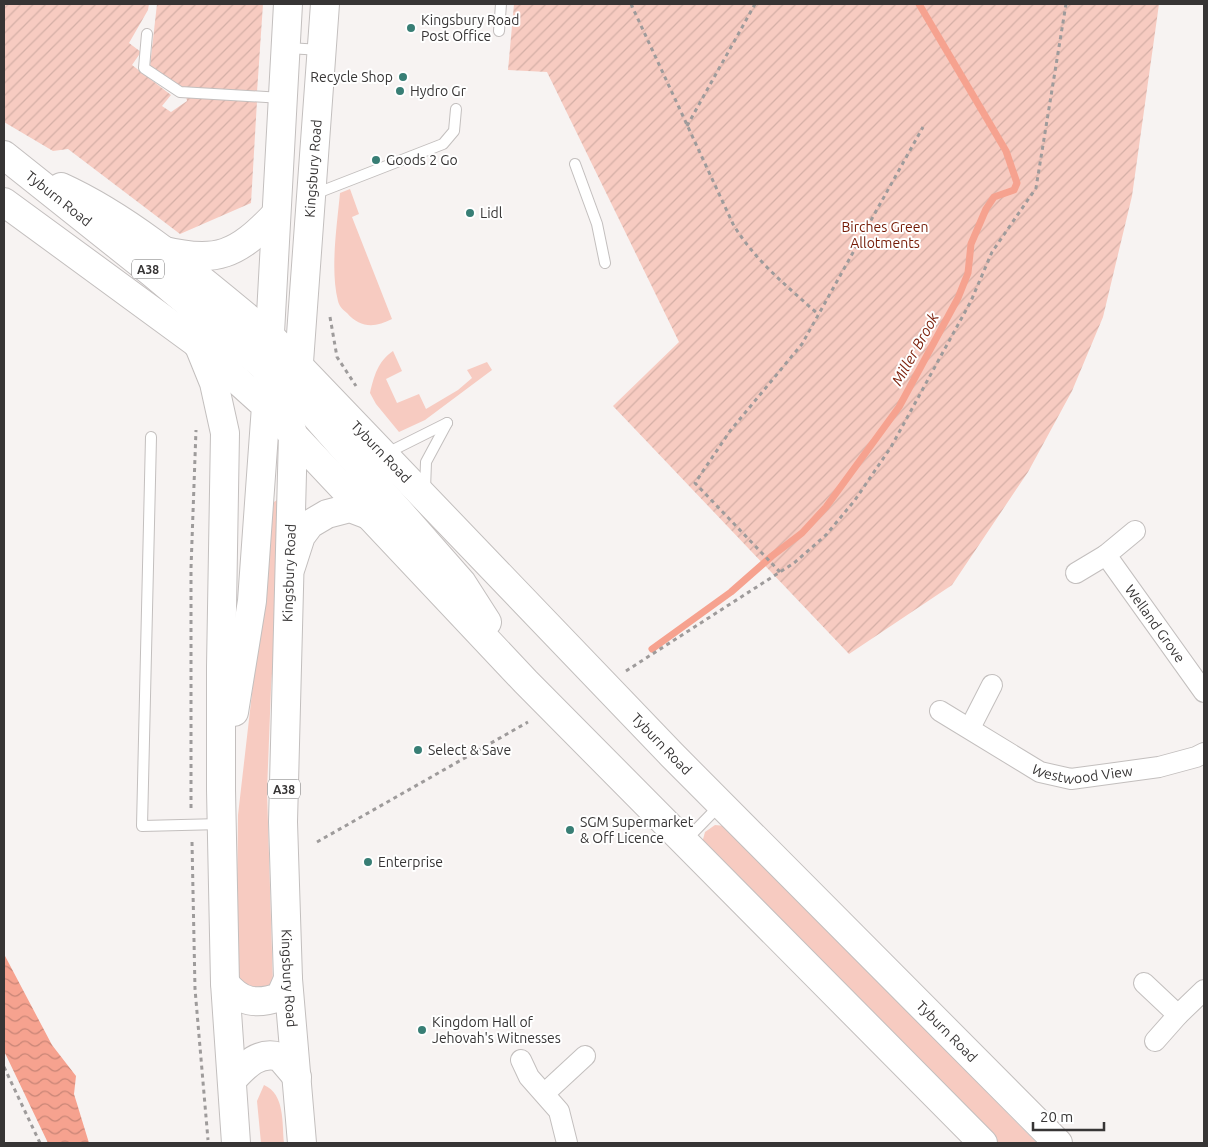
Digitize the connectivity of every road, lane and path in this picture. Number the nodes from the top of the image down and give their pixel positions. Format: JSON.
{"nodes":[{"id":1,"x":288,"y":4,"type":"edge"},
{"id":2,"x":325,"y":4,"type":"edge"},
{"id":3,"x":501,"y":4,"type":"edge"},
{"id":4,"x":631,"y":4,"type":"edge"},
{"id":5,"x":755,"y":4,"type":"edge"},
{"id":6,"x":1066,"y":4,"type":"edge"},
{"id":7,"x":500,"y":31,"type":"dead end"},
{"id":8,"x":147,"y":34,"type":"dead end"},
{"id":9,"x":286,"y":48,"type":"junction"},
{"id":10,"x":322,"y":50,"type":"junction"},
{"id":11,"x":282,"y":98,"type":"junction"},
{"id":12,"x":456,"y":109,"type":"dead end"},
{"id":13,"x":687,"y":126,"type":"junction"},
{"id":14,"x":923,"y":127,"type":"dead end"},
{"id":15,"x":14,"y":163,"type":"edge"},
{"id":16,"x":575,"y":164,"type":"dead end"},
{"id":17,"x":312,"y":196,"type":"junction"},
{"id":18,"x":4,"y":202,"type":"edge"},
{"id":19,"x":276,"y":214,"type":"junction"},
{"id":20,"x":161,"y":250,"type":"junction"},
{"id":21,"x":605,"y":262,"type":"dead end"},
{"id":22,"x":329,"y":310,"type":"dead end"},
{"id":23,"x":819,"y":315,"type":"junction"},
{"id":24,"x":271,"y":337,"type":"junction"},
{"id":25,"x":199,"y":346,"type":"junction"},
{"id":26,"x":299,"y":365,"type":"junction"},
{"id":27,"x":269,"y":371,"type":"junction"},
{"id":28,"x":358,"y":388,"type":"dead end"},
{"id":29,"x":298,"y":396,"type":"junction"},
{"id":30,"x":266,"y":406,"type":"junction"},
{"id":31,"x":294,"y":434,"type":"junction"},
{"id":32,"x":151,"y":437,"type":"dead end"},
{"id":33,"x":383,"y":467,"type":"junction"},
{"id":34,"x":428,"y":501,"type":"junction"},
{"id":35,"x":398,"y":508,"type":"junction"},
{"id":36,"x":371,"y":516,"type":"junction"},
{"id":37,"x":1136,"y":531,"type":"dead end"},
{"id":38,"x":1106,"y":555,"type":"junction"},
{"id":39,"x":780,"y":572,"type":"junction"},
{"id":40,"x":1076,"y":573,"type":"dead end"},
{"id":41,"x":288,"y":577,"type":"junction"},
{"id":42,"x":526,"y":682,"type":"junction"},
{"id":43,"x":604,"y":685,"type":"junction"},
{"id":44,"x":992,"y":685,"type":"dead end"},
{"id":45,"x":1204,"y":692,"type":"edge"},
{"id":46,"x":940,"y":711,"type":"dead end"},
{"id":47,"x":528,"y":722,"type":"dead end"},
{"id":48,"x":970,"y":728,"type":"junction"},
{"id":49,"x":1204,"y":753,"type":"edge"},
{"id":50,"x":221,"y":790,"type":"junction"},
{"id":51,"x":721,"y":804,"type":"junction"},
{"id":52,"x":222,"y":824,"type":"junction"},
{"id":53,"x":317,"y":842,"type":"dead end"},
{"id":54,"x":684,"y":842,"type":"junction"},
{"id":55,"x":288,"y":979,"type":"junction"},
{"id":56,"x":225,"y":983,"type":"junction"},
{"id":57,"x":1144,"y":983,"type":"dead end"},
{"id":58,"x":1204,"y":990,"type":"edge"},
{"id":59,"x":1178,"y":1015,"type":"junction"},
{"id":60,"x":1155,"y":1041,"type":"dead end"},
{"id":61,"x":585,"y":1056,"type":"dead end"},
{"id":62,"x":521,"y":1060,"type":"dead end"},
{"id":63,"x":4,"y":1067,"type":"edge"},
{"id":64,"x":296,"y":1077,"type":"junction"},
{"id":65,"x":232,"y":1080,"type":"junction"},
{"id":66,"x":545,"y":1093,"type":"junction"},
{"id":67,"x":40,"y":1143,"type":"edge"},
{"id":68,"x":236,"y":1143,"type":"edge"},
{"id":69,"x":302,"y":1143,"type":"edge"},
{"id":70,"x":567,"y":1143,"type":"edge"},
{"id":71,"x":983,"y":1143,"type":"edge"},
{"id":72,"x":1058,"y":1143,"type":"edge"}],
"edges":[{"from":1,"to":9,"type":"main road"},
{"from":2,"to":10,"type":"main road","name":"Kingsbury Road"},
{"from":3,"to":7,"type":"lane"},
{"from":4,"to":13,"type":"path"},
{"from":5,"to":13,"type":"path"},
{"from":6,"to":39,"type":"path"},
{"from":8,"to":11,"type":"lane"},
{"from":9,"to":10,"type":"lane"},
{"from":9,"to":11,"type":"main road"},
{"from":10,"to":17,"type":"main road","name":"Kingsbury Road"},
{"from":11,"to":19,"type":"main road"},
{"from":12,"to":17,"type":"lane"},
{"from":13,"to":23,"type":"path"},
{"from":14,"to":23,"type":"path"},
{"from":15,"to":20,"type":"main road","name":"Tyburn Road"},
{"from":15,"to":27,"type":"main road","name":"Tyburn Road","number":"A38"},
{"from":16,"to":21,"type":"lane"},
{"from":17,"to":26,"type":"main road","name":"Kingsbury Road"},
{"from":18,"to":25,"type":"main road","number":"A38"},
{"from":19,"to":20,"type":"main road"},
{"from":19,"to":24,"type":"main road"},
{"from":20,"to":24,"type":"main road","name":"Tyburn Road"},
{"from":22,"to":28,"type":"path"},
{"from":23,"to":39,"type":"path"},
{"from":24,"to":26,"type":"main road","name":"Tyburn Road"},
{"from":24,"to":27,"type":"main road"},
{"from":24,"to":29,"type":"main road"},
{"from":25,"to":30,"type":"main road","number":"A38"},
{"from":25,"to":50,"type":"main road"},
{"from":26,"to":29,"type":"main road","name":"Kingsbury Road"},
{"from":26,"to":33,"type":"main road","name":"Tyburn Road"},
{"from":27,"to":30,"type":"main road"},
{"from":27,"to":31,"type":"main road","name":"Tyburn Road","number":"A38"},
{"from":29,"to":31,"type":"main road","name":"Kingsbury Road"},
{"from":29,"to":35,"type":"main road"},
{"from":30,"to":31,"type":"main road","name":"Tyburn Road"},
{"from":30,"to":50,"type":"main road"},
{"from":31,"to":36,"type":"main road","name":"Tyburn Road"},
{"from":31,"to":41,"type":"main road","name":"Kingsbury Road","number":"A38"},
{"from":32,"to":52,"type":"lane"},
{"from":33,"to":34,"type":"main road","name":"Tyburn Road"},
{"from":33,"to":34,"type":"lane"},
{"from":33,"to":35,"type":"lane"},
{"from":34,"to":43,"type":"main road","name":"Tyburn Road"},
{"from":35,"to":42,"type":"main road"},
{"from":36,"to":41,"type":"main road"},
{"from":36,"to":42,"type":"main road","name":"Tyburn Road"},
{"from":37,"to":38,"type":"street"},
{"from":38,"to":40,"type":"street"},
{"from":38,"to":45,"type":"street","name":"Welland Grove"},
{"from":39,"to":43,"type":"path"},
{"from":41,"to":55,"type":"main road","name":"Kingsbury Road","number":"A38"},
{"from":42,"to":54,"type":"main road","name":"Tyburn Road"},
{"from":43,"to":51,"type":"main road","name":"Tyburn Road"},
{"from":44,"to":48,"type":"street"},
{"from":46,"to":48,"type":"street","name":"Westwood View"},
{"from":47,"to":53,"type":"path"},
{"from":48,"to":49,"type":"street","name":"Westwood View"},
{"from":50,"to":52,"type":"main road"},
{"from":51,"to":54,"type":"lane"},
{"from":51,"to":72,"type":"main road","name":"Tyburn Road"},
{"from":52,"to":56,"type":"main road"},
{"from":54,"to":71,"type":"main road","name":"Tyburn Road"},
{"from":55,"to":56,"type":"main road"},
{"from":55,"to":64,"type":"main road","name":"Kingsbury Road","number":"A38"},
{"from":56,"to":65,"type":"main road"},
{"from":57,"to":59,"type":"street"},
{"from":58,"to":59,"type":"street"},
{"from":59,"to":60,"type":"street"},
{"from":61,"to":66,"type":"street"},
{"from":62,"to":66,"type":"street"},
{"from":63,"to":67,"type":"path"},
{"from":64,"to":65,"type":"main road"},
{"from":64,"to":69,"type":"main road","name":"Kingsbury Road","number":"A38"},
{"from":65,"to":68,"type":"main road"},
{"from":66,"to":70,"type":"street"}]}
